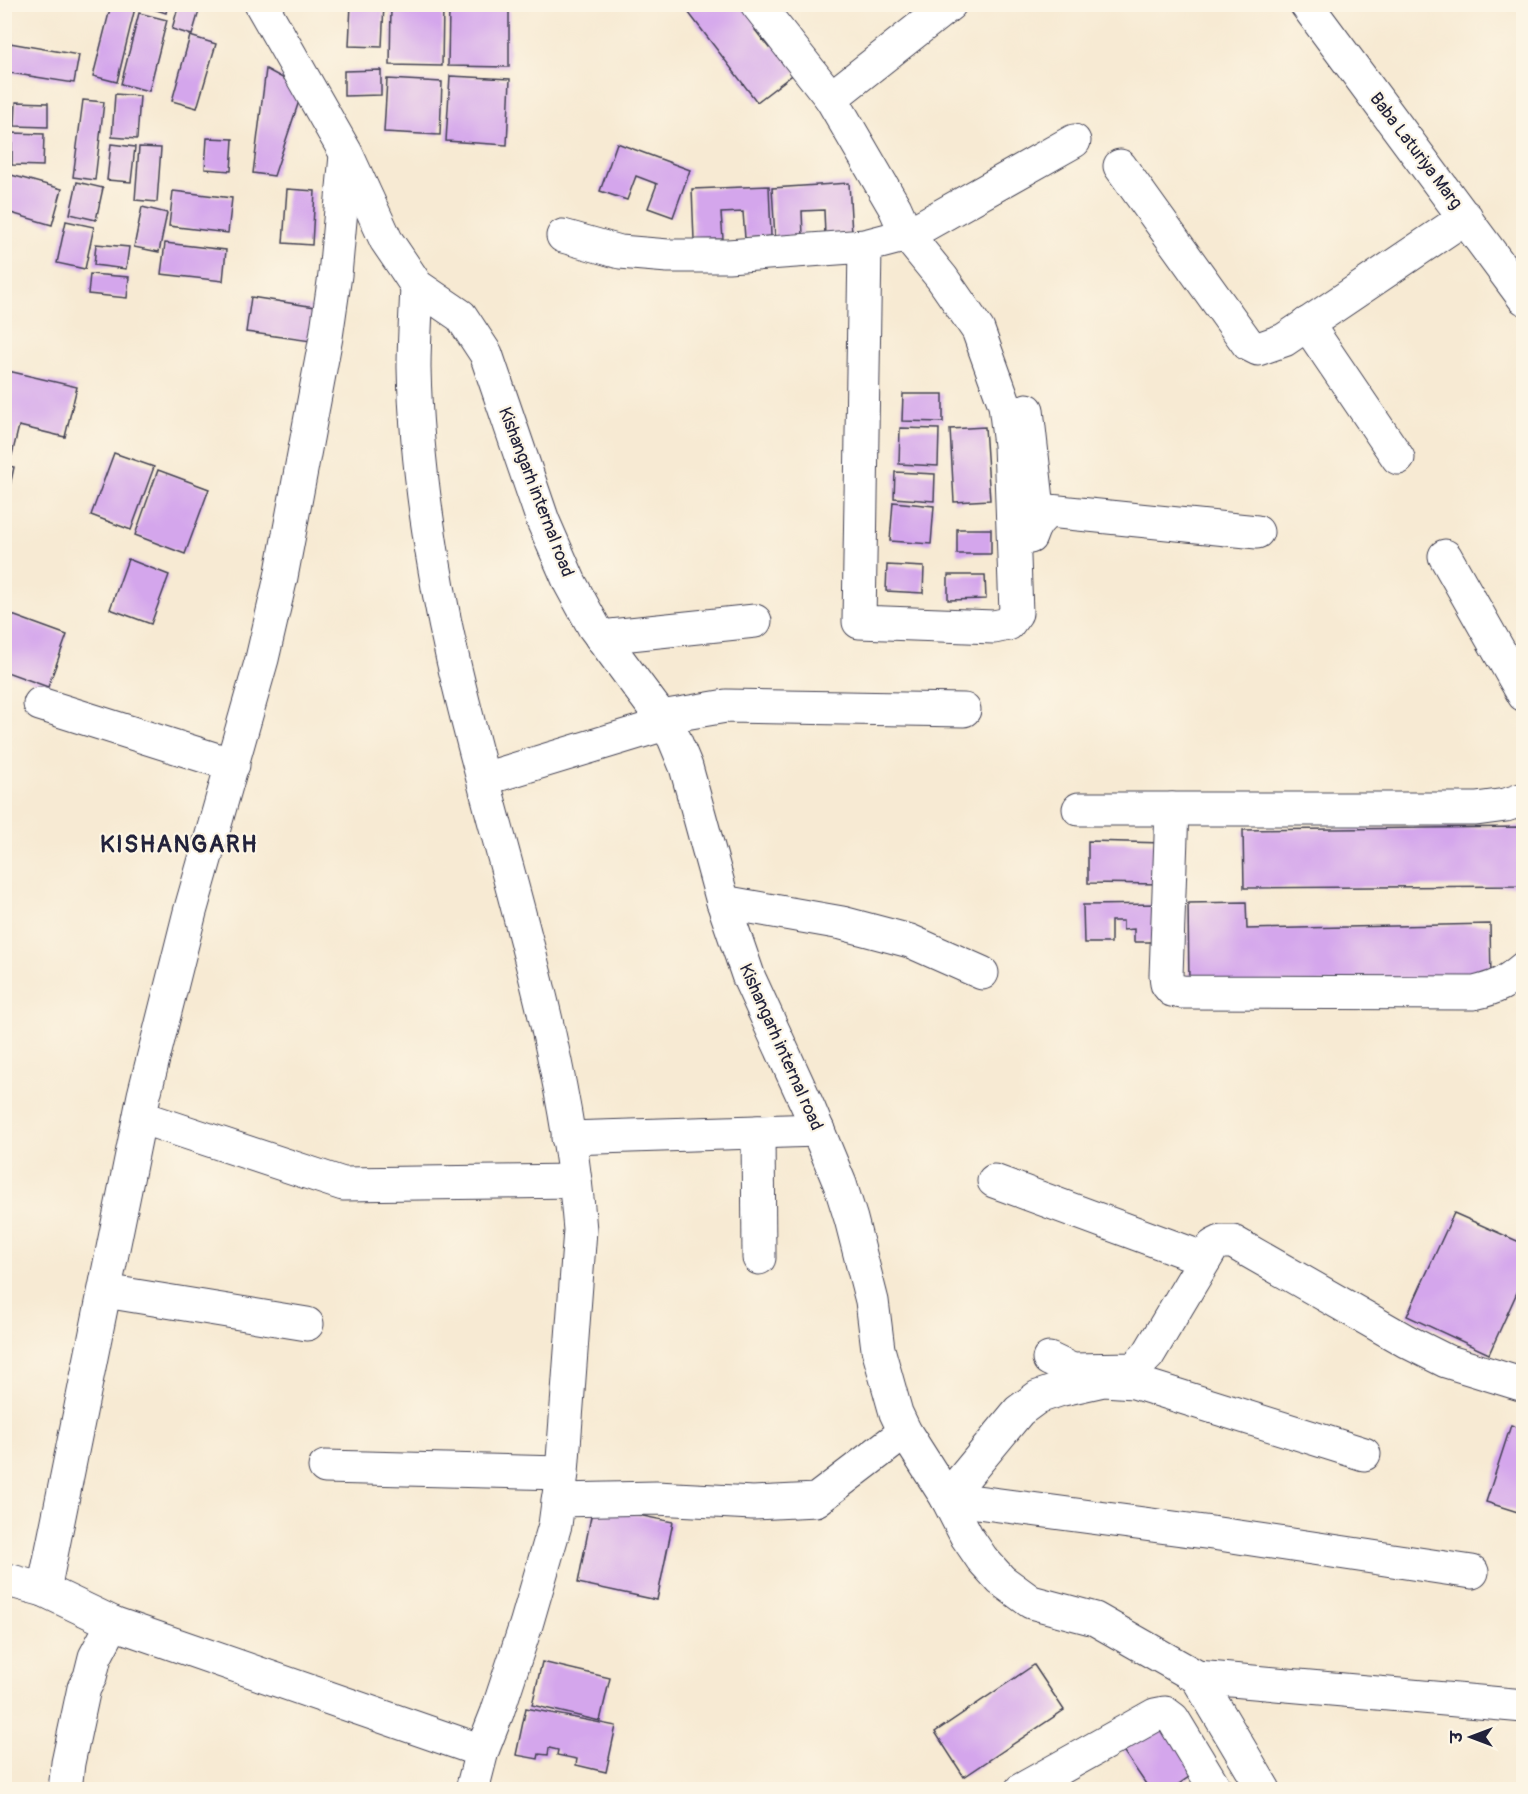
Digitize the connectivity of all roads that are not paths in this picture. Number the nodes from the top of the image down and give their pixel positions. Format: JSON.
{"nodes":[{"id":1,"x":261,"y":4,"type":"edge"},
{"id":2,"x":757,"y":4,"type":"edge"},
{"id":3,"x":950,"y":4,"type":"edge"},
{"id":4,"x":1306,"y":4,"type":"edge"},
{"id":5,"x":831,"y":98,"type":"junction"},
{"id":6,"x":1074,"y":141,"type":"dead end"},
{"id":7,"x":346,"y":153,"type":"junction"},
{"id":8,"x":1119,"y":166,"type":"dead end"},
{"id":9,"x":1466,"y":217,"type":"junction"},
{"id":10,"x":915,"y":231,"type":"junction"},
{"id":11,"x":563,"y":236,"type":"dead end"},
{"id":12,"x":865,"y":246,"type":"junction"},
{"id":13,"x":417,"y":286,"type":"junction"},
{"id":14,"x":1524,"y":298,"type":"edge"},
{"id":15,"x":1306,"y":324,"type":"junction"},
{"id":16,"x":1398,"y":458,"type":"dead end"},
{"id":17,"x":1039,"y":518,"type":"junction"},
{"id":18,"x":1257,"y":532,"type":"dead end"},
{"id":19,"x":1445,"y":556,"type":"dead end"},
{"id":20,"x":1030,"y":607,"type":"dead end"},
{"id":21,"x":755,"y":621,"type":"dead end"},
{"id":22,"x":601,"y":637,"type":"junction"},
{"id":23,"x":1524,"y":695,"type":"edge"},
{"id":24,"x":40,"y":705,"type":"dead end"},
{"id":25,"x":964,"y":710,"type":"dead end"},
{"id":26,"x":663,"y":720,"type":"junction"},
{"id":27,"x":233,"y":765,"type":"junction"},
{"id":28,"x":484,"y":779,"type":"junction"},
{"id":29,"x":1524,"y":799,"type":"edge"},
{"id":30,"x":1079,"y":809,"type":"dead end"},
{"id":31,"x":1172,"y":809,"type":"junction"},
{"id":32,"x":723,"y":902,"type":"junction"},
{"id":33,"x":1524,"y":968,"type":"edge"},
{"id":34,"x":982,"y":973,"type":"dead end"},
{"id":35,"x":140,"y":1117,"type":"junction"},
{"id":36,"x":818,"y":1130,"type":"junction"},
{"id":37,"x":758,"y":1132,"type":"junction"},
{"id":38,"x":568,"y":1138,"type":"junction"},
{"id":39,"x":575,"y":1181,"type":"junction"},
{"id":40,"x":994,"y":1181,"type":"dead end"},
{"id":41,"x":759,"y":1258,"type":"dead end"},
{"id":42,"x":1205,"y":1259,"type":"junction"},
{"id":43,"x":105,"y":1292,"type":"junction"},
{"id":44,"x":307,"y":1324,"type":"dead end"},
{"id":45,"x":1049,"y":1359,"type":"dead end"},
{"id":46,"x":1524,"y":1385,"type":"edge"},
{"id":47,"x":905,"y":1432,"type":"junction"},
{"id":48,"x":1364,"y":1454,"type":"dead end"},
{"id":49,"x":325,"y":1467,"type":"dead end"},
{"id":50,"x":560,"y":1487,"type":"junction"},
{"id":51,"x":947,"y":1498,"type":"junction"},
{"id":52,"x":1472,"y":1572,"type":"dead end"},
{"id":53,"x":4,"y":1579,"type":"edge"},
{"id":54,"x":44,"y":1590,"type":"junction"},
{"id":55,"x":113,"y":1623,"type":"junction"},
{"id":56,"x":1197,"y":1677,"type":"junction"},
{"id":57,"x":1524,"y":1706,"type":"edge"},
{"id":58,"x":482,"y":1751,"type":"junction"},
{"id":59,"x":65,"y":1790,"type":"edge"},
{"id":60,"x":472,"y":1790,"type":"edge"},
{"id":61,"x":1021,"y":1790,"type":"edge"},
{"id":62,"x":1216,"y":1790,"type":"edge"},
{"id":63,"x":1264,"y":1790,"type":"edge"}],
"edges":[{"from":1,"to":7,"type":"street"},
{"from":2,"to":5,"type":"street"},
{"from":3,"to":5,"type":"street"},
{"from":4,"to":9,"type":"street","name":"Baba Laturiya Marg"},
{"from":5,"to":10,"type":"street"},
{"from":6,"to":10,"type":"street"},
{"from":7,"to":13,"type":"street"},
{"from":7,"to":27,"type":"street"},
{"from":8,"to":15,"type":"street"},
{"from":9,"to":14,"type":"street","name":"Baba Laturiya Marg"},
{"from":9,"to":15,"type":"street"},
{"from":10,"to":12,"type":"street"},
{"from":10,"to":12,"type":"street"},
{"from":10,"to":17,"type":"street"},
{"from":11,"to":12,"type":"street"},
{"from":13,"to":22,"type":"street","name":"Kishangarh internal road"},
{"from":13,"to":28,"type":"street"},
{"from":15,"to":16,"type":"street"},
{"from":17,"to":18,"type":"street"},
{"from":17,"to":20,"type":"street"},
{"from":19,"to":23,"type":"street"},
{"from":21,"to":22,"type":"street"},
{"from":22,"to":26,"type":"street","name":"Kishangarh internal road"},
{"from":24,"to":27,"type":"street"},
{"from":25,"to":26,"type":"street"},
{"from":26,"to":28,"type":"street"},
{"from":26,"to":32,"type":"street","name":"Kishangarh internal road"},
{"from":27,"to":35,"type":"street"},
{"from":28,"to":38,"type":"street"},
{"from":29,"to":31,"type":"street"},
{"from":30,"to":31,"type":"street"},
{"from":31,"to":33,"type":"street"},
{"from":32,"to":34,"type":"street"},
{"from":32,"to":36,"type":"street","name":"Kishangarh internal road"},
{"from":35,"to":39,"type":"street"},
{"from":35,"to":43,"type":"street"},
{"from":36,"to":37,"type":"street"},
{"from":36,"to":47,"type":"street","name":"Kishangarh internal road"},
{"from":37,"to":38,"type":"street"},
{"from":37,"to":41,"type":"street"},
{"from":38,"to":39,"type":"street"},
{"from":39,"to":50,"type":"street"},
{"from":40,"to":42,"type":"street"},
{"from":42,"to":45,"type":"street"},
{"from":42,"to":46,"type":"street"},
{"from":43,"to":44,"type":"street"},
{"from":43,"to":54,"type":"street"},
{"from":47,"to":50,"type":"street"},
{"from":47,"to":51,"type":"street","name":"Kishangarh internal road"},
{"from":48,"to":51,"type":"street"},
{"from":49,"to":50,"type":"street"},
{"from":50,"to":58,"type":"street"},
{"from":51,"to":52,"type":"street"},
{"from":51,"to":56,"type":"street","name":"Kishangarh internal road"},
{"from":53,"to":54,"type":"street"},
{"from":54,"to":55,"type":"street"},
{"from":55,"to":58,"type":"street"},
{"from":55,"to":59,"type":"street"},
{"from":56,"to":57,"type":"street"},
{"from":56,"to":63,"type":"street"},
{"from":58,"to":60,"type":"street"},
{"from":61,"to":62,"type":"street"}]}
